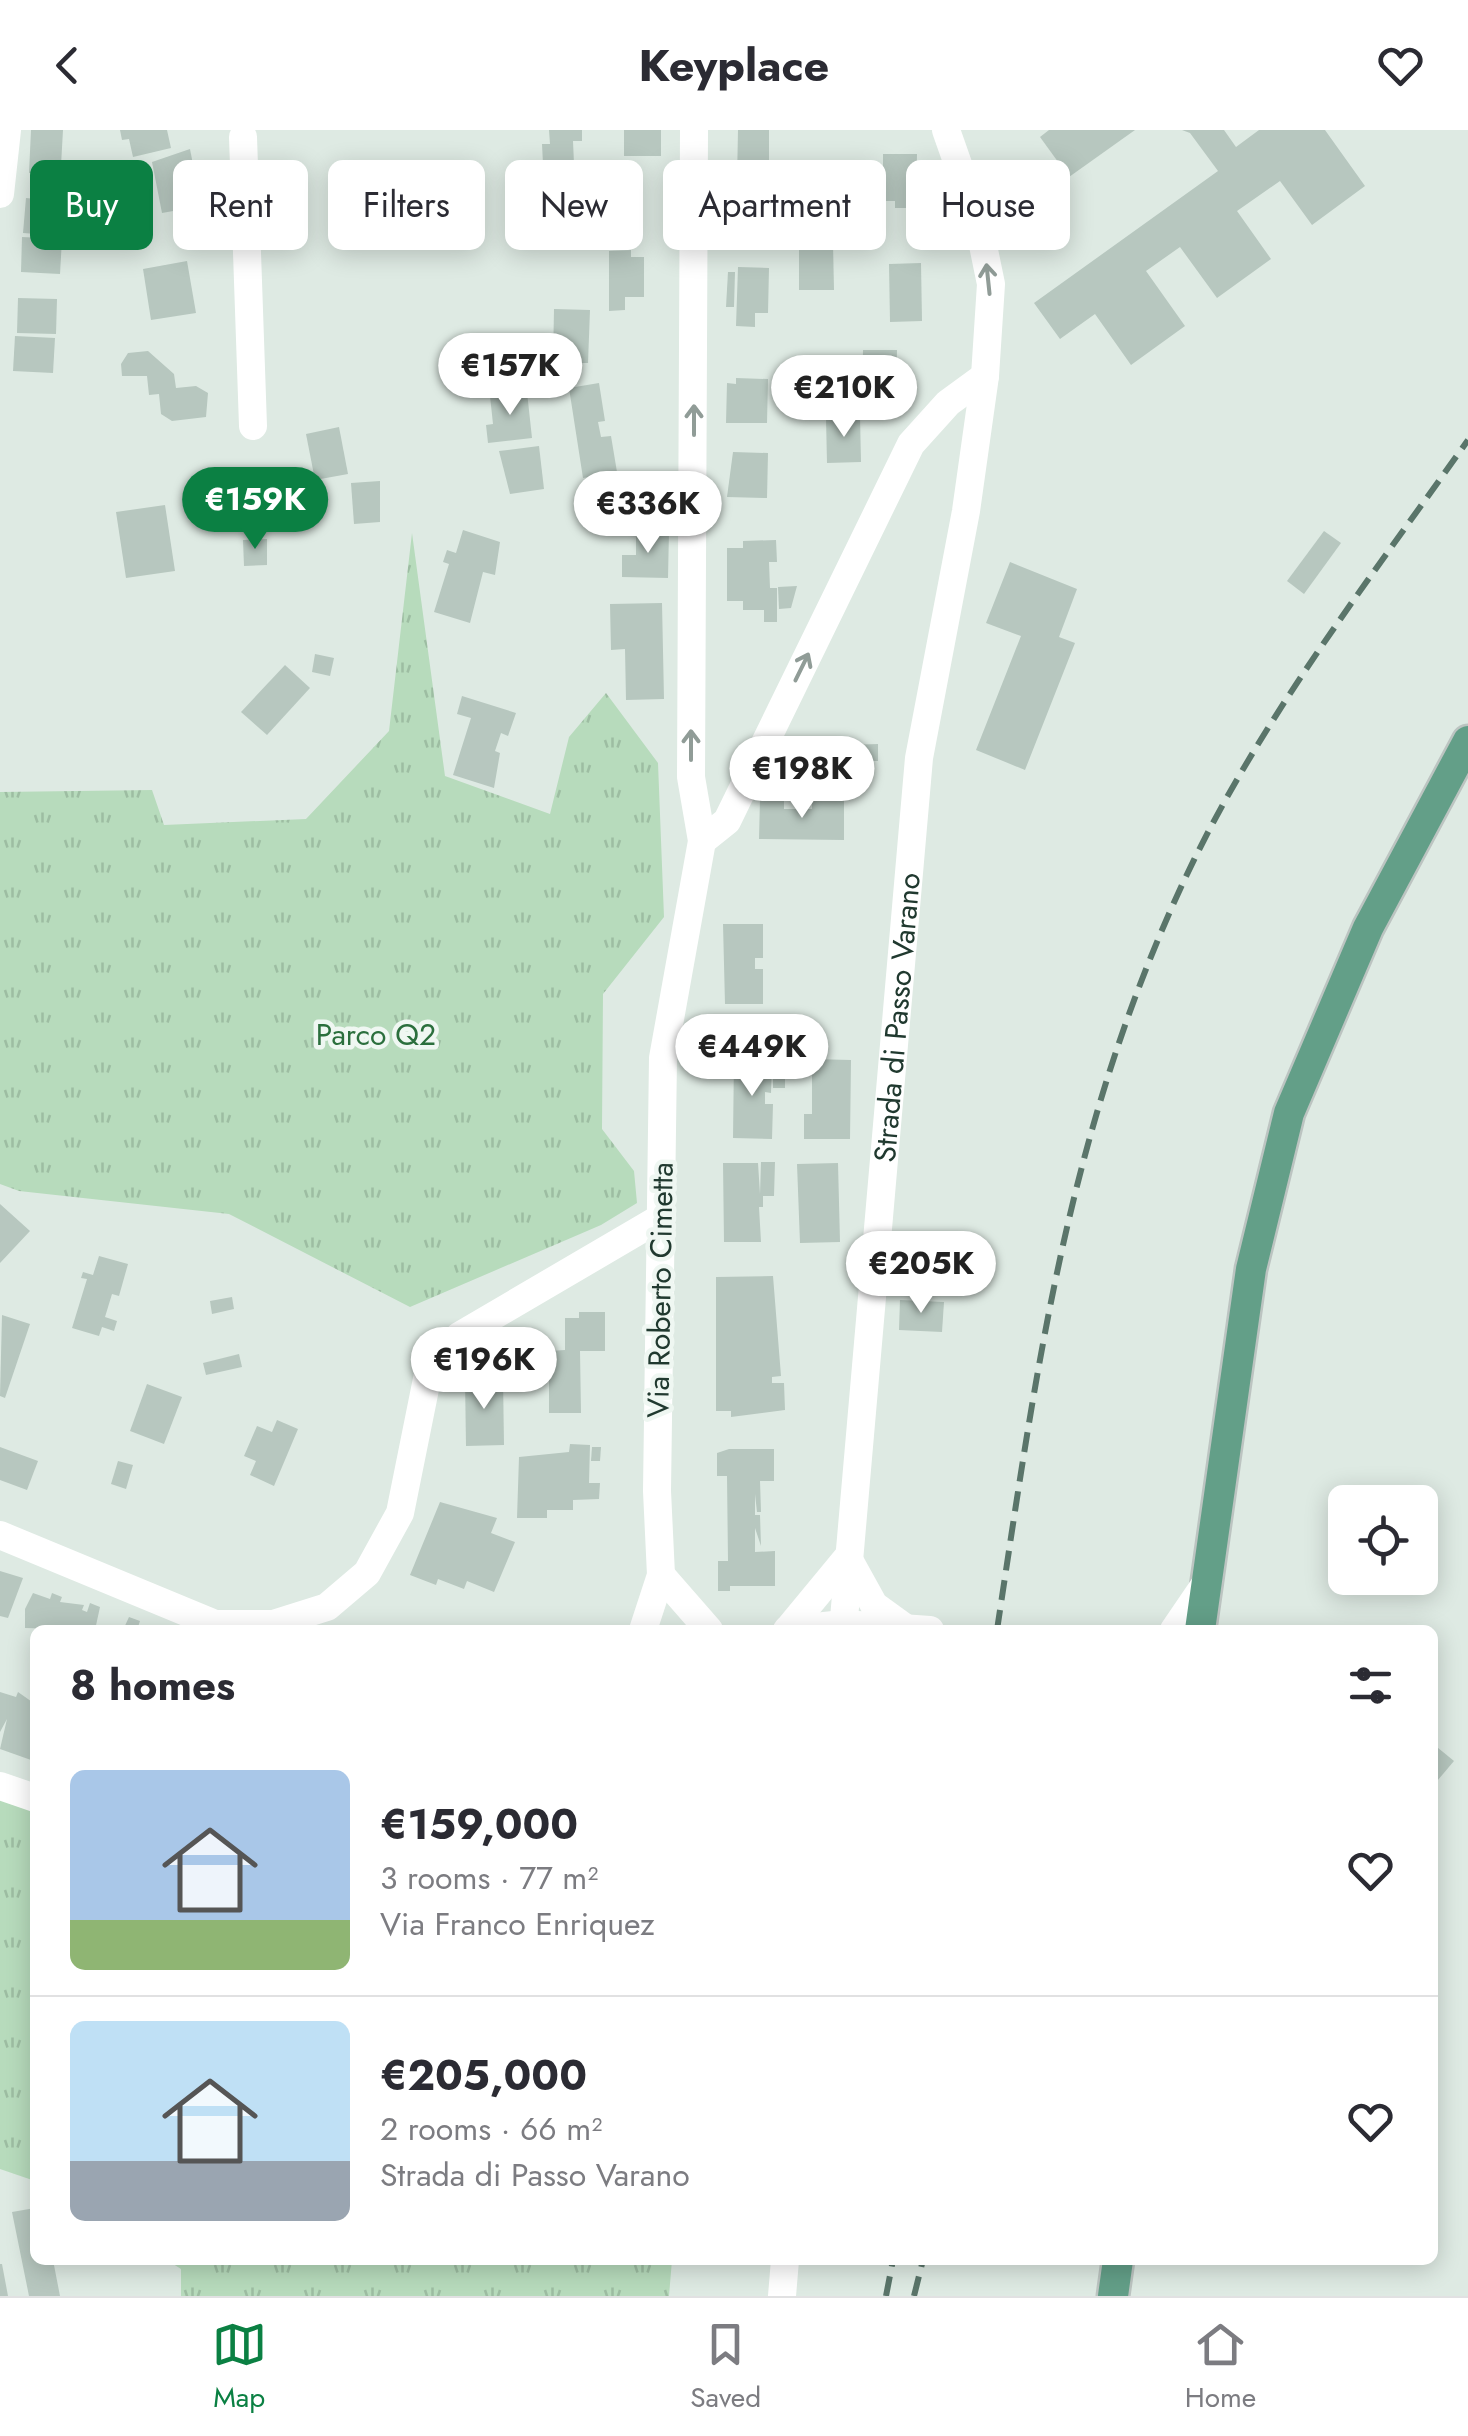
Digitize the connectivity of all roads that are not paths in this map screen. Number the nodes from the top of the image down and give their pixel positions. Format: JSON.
{"nodes":[{"id":1,"x":7,"y":130,"type":"edge"},
{"id":2,"x":694,"y":130,"type":"edge"},
{"id":3,"x":946,"y":130,"type":"edge"},
{"id":4,"x":242,"y":132,"type":"edge"},
{"id":5,"x":0,"y":194,"type":"edge"},
{"id":6,"x":984,"y":376,"type":"junction"},
{"id":7,"x":253,"y":426,"type":"dead end"},
{"id":8,"x":1468,"y":741,"type":"edge"},
{"id":9,"x":702,"y":842,"type":"junction"},
{"id":10,"x":662,"y":1216,"type":"junction"},
{"id":11,"x":0,"y":1535,"type":"edge"},
{"id":12,"x":848,"y":1556,"type":"junction"},
{"id":13,"x":661,"y":1574,"type":"junction"},
{"id":14,"x":1204,"y":1586,"type":"junction"},
{"id":15,"x":646,"y":1625,"type":"edge"},
{"id":16,"x":706,"y":1625,"type":"edge"},
{"id":17,"x":792,"y":1625,"type":"edge"},
{"id":18,"x":843,"y":1625,"type":"edge"},
{"id":19,"x":907,"y":1625,"type":"edge"},
{"id":20,"x":1177,"y":1625,"type":"edge"},
{"id":21,"x":1200,"y":1625,"type":"edge"},
{"id":22,"x":0,"y":1786,"type":"edge"},
{"id":23,"x":30,"y":1796,"type":"edge"},
{"id":24,"x":785,"y":2265,"type":"edge"},
{"id":25,"x":1117,"y":2265,"type":"edge"},
{"id":26,"x":782,"y":2296,"type":"edge"},
{"id":27,"x":1113,"y":2296,"type":"edge"}],
"edges":[{"from":1,"to":5,"type":"street"},
{"from":9,"to":2,"type":"street","one_way":true},
{"from":6,"to":3,"type":"street","name":"Strada di Passo Varano","one_way":true},
{"from":4,"to":7,"type":"street"},
{"from":9,"to":6,"type":"street","one_way":true},
{"from":6,"to":12,"type":"street","name":"Strada di Passo Varano"},
{"from":8,"to":14,"type":"main road"},
{"from":9,"to":10,"type":"street","name":"Via Roberto Cimetta"},
{"from":10,"to":11,"type":"street"},
{"from":10,"to":13,"type":"street","name":"Via Roberto Cimetta"},
{"from":12,"to":17,"type":"street"},
{"from":12,"to":18,"type":"street","name":"Strada di Passo Varano"},
{"from":12,"to":19,"type":"street"},
{"from":13,"to":15,"type":"street","name":"Via Roberto Cimetta"},
{"from":13,"to":16,"type":"street"},
{"from":14,"to":20,"type":"street"},
{"from":14,"to":21,"type":"main road"},
{"from":22,"to":23,"type":"street"},
{"from":24,"to":26,"type":"street"},
{"from":25,"to":27,"type":"main road"}]}
